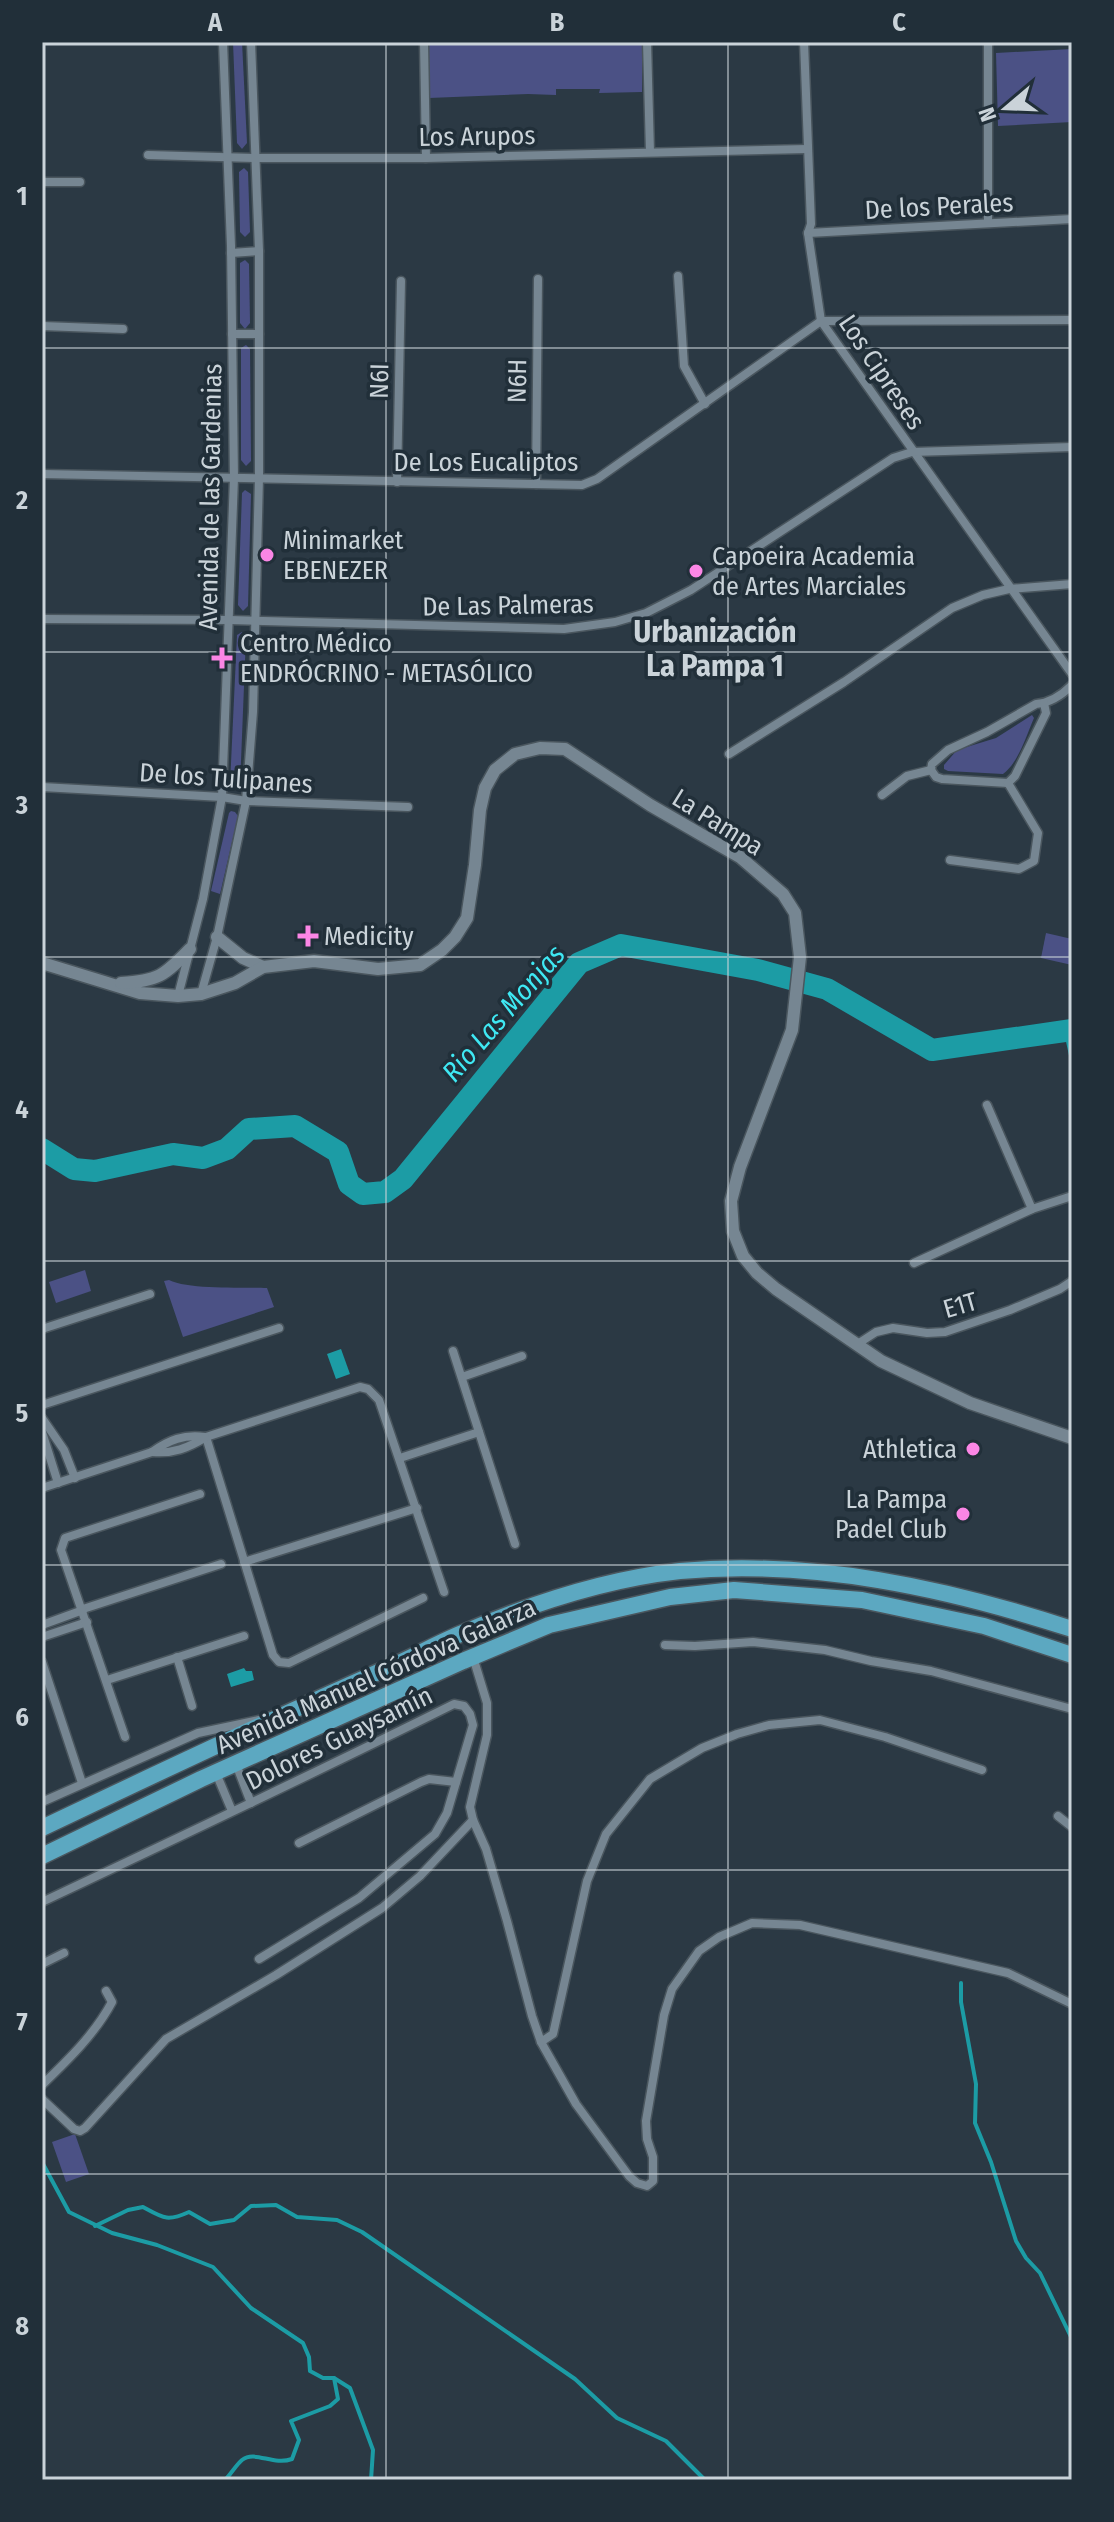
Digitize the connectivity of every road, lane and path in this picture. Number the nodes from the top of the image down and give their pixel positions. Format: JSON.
{"nodes":[{"id":1,"x":223,"y":42,"type":"edge"},
{"id":2,"x":251,"y":42,"type":"edge"},
{"id":3,"x":424,"y":42,"type":"edge"},
{"id":4,"x":647,"y":42,"type":"edge"},
{"id":5,"x":804,"y":42,"type":"edge"},
{"id":6,"x":988,"y":42,"type":"edge"},
{"id":7,"x":807,"y":149,"type":"junction"},
{"id":8,"x":650,"y":152,"type":"junction"},
{"id":9,"x":148,"y":155,"type":"dead end"},
{"id":10,"x":228,"y":156,"type":"junction"},
{"id":11,"x":254,"y":158,"type":"junction"},
{"id":12,"x":426,"y":158,"type":"junction"},
{"id":13,"x":42,"y":182,"type":"edge"},
{"id":14,"x":80,"y":182,"type":"dead end"},
{"id":15,"x":1072,"y":219,"type":"edge"},
{"id":16,"x":988,"y":223,"type":"junction"},
{"id":17,"x":808,"y":233,"type":"junction"},
{"id":18,"x":259,"y":251,"type":"junction"},
{"id":19,"x":231,"y":253,"type":"junction"},
{"id":20,"x":678,"y":276,"type":"dead end"},
{"id":21,"x":538,"y":279,"type":"dead end"},
{"id":22,"x":401,"y":281,"type":"dead end"},
{"id":23,"x":1072,"y":320,"type":"edge"},
{"id":24,"x":821,"y":321,"type":"junction"},
{"id":25,"x":42,"y":326,"type":"edge"},
{"id":26,"x":123,"y":329,"type":"dead end"},
{"id":27,"x":232,"y":334,"type":"junction"},
{"id":28,"x":259,"y":334,"type":"junction"},
{"id":29,"x":705,"y":404,"type":"junction"},
{"id":30,"x":1072,"y":447,"type":"edge"},
{"id":31,"x":912,"y":452,"type":"junction"},
{"id":32,"x":42,"y":474,"type":"edge"},
{"id":33,"x":234,"y":478,"type":"junction"},
{"id":34,"x":259,"y":478,"type":"junction"},
{"id":35,"x":397,"y":482,"type":"junction"},
{"id":36,"x":536,"y":484,"type":"junction"},
{"id":37,"x":1072,"y":584,"type":"edge"},
{"id":38,"x":1009,"y":589,"type":"junction"},
{"id":39,"x":42,"y":619,"type":"edge"},
{"id":40,"x":230,"y":620,"type":"junction"},
{"id":41,"x":254,"y":623,"type":"junction"},
{"id":42,"x":1072,"y":674,"type":"edge"},
{"id":43,"x":1072,"y":685,"type":"edge"},
{"id":44,"x":1044,"y":703,"type":"junction"},
{"id":45,"x":729,"y":754,"type":"dead end"},
{"id":46,"x":931,"y":770,"type":"junction"},
{"id":47,"x":1008,"y":783,"type":"junction"},
{"id":48,"x":42,"y":787,"type":"edge"},
{"id":49,"x":882,"y":795,"type":"dead end"},
{"id":50,"x":222,"y":797,"type":"junction"},
{"id":51,"x":246,"y":801,"type":"junction"},
{"id":52,"x":408,"y":807,"type":"dead end"},
{"id":53,"x":950,"y":860,"type":"dead end"},
{"id":54,"x":217,"y":937,"type":"junction"},
{"id":55,"x":190,"y":949,"type":"junction"},
{"id":56,"x":42,"y":963,"type":"edge"},
{"id":57,"x":263,"y":967,"type":"junction"},
{"id":58,"x":113,"y":984,"type":"junction"},
{"id":59,"x":201,"y":994,"type":"junction"},
{"id":60,"x":178,"y":996,"type":"junction"},
{"id":61,"x":987,"y":1105,"type":"dead end"},
{"id":62,"x":1072,"y":1196,"type":"edge"},
{"id":63,"x":1032,"y":1209,"type":"junction"},
{"id":64,"x":914,"y":1263,"type":"dead end"},
{"id":65,"x":1072,"y":1281,"type":"edge"},
{"id":66,"x":150,"y":1294,"type":"dead end"},
{"id":67,"x":279,"y":1328,"type":"dead end"},
{"id":68,"x":42,"y":1329,"type":"edge"},
{"id":69,"x":856,"y":1345,"type":"junction"},
{"id":70,"x":453,"y":1351,"type":"dead end"},
{"id":71,"x":522,"y":1356,"type":"dead end"},
{"id":72,"x":462,"y":1377,"type":"junction"},
{"id":73,"x":42,"y":1405,"type":"edge"},
{"id":74,"x":42,"y":1418,"type":"edge"},
{"id":75,"x":42,"y":1432,"type":"edge"},
{"id":76,"x":479,"y":1432,"type":"junction"},
{"id":77,"x":206,"y":1437,"type":"junction"},
{"id":78,"x":1072,"y":1438,"type":"edge"},
{"id":79,"x":400,"y":1458,"type":"junction"},
{"id":80,"x":75,"y":1478,"type":"junction"},
{"id":81,"x":58,"y":1483,"type":"junction"},
{"id":82,"x":42,"y":1488,"type":"edge"},
{"id":83,"x":200,"y":1494,"type":"dead end"},
{"id":84,"x":417,"y":1508,"type":"junction"},
{"id":85,"x":515,"y":1544,"type":"dead end"},
{"id":86,"x":244,"y":1562,"type":"junction"},
{"id":87,"x":221,"y":1564,"type":"dead end"},
{"id":88,"x":444,"y":1592,"type":"dead end"},
{"id":89,"x":423,"y":1598,"type":"dead end"},
{"id":90,"x":83,"y":1610,"type":"junction"},
{"id":91,"x":87,"y":1622,"type":"junction"},
{"id":92,"x":42,"y":1625,"type":"edge"},
{"id":93,"x":1072,"y":1629,"type":"edge"},
{"id":94,"x":244,"y":1636,"type":"dead end"},
{"id":95,"x":42,"y":1637,"type":"edge"},
{"id":96,"x":665,"y":1645,"type":"dead end"},
{"id":97,"x":1072,"y":1655,"type":"edge"},
{"id":98,"x":177,"y":1657,"type":"junction"},
{"id":99,"x":473,"y":1657,"type":"junction"},
{"id":100,"x":42,"y":1662,"type":"edge"},
{"id":101,"x":107,"y":1680,"type":"junction"},
{"id":102,"x":192,"y":1706,"type":"dead end"},
{"id":103,"x":1072,"y":1709,"type":"edge"},
{"id":104,"x":275,"y":1716,"type":"junction"},
{"id":105,"x":125,"y":1737,"type":"dead end"},
{"id":106,"x":236,"y":1764,"type":"junction"},
{"id":107,"x":982,"y":1770,"type":"dead end"},
{"id":108,"x":216,"y":1773,"type":"junction"},
{"id":109,"x":456,"y":1782,"type":"junction"},
{"id":110,"x":82,"y":1783,"type":"junction"},
{"id":111,"x":42,"y":1802,"type":"edge"},
{"id":112,"x":251,"y":1803,"type":"junction"},
{"id":113,"x":232,"y":1811,"type":"junction"},
{"id":114,"x":1058,"y":1816,"type":"dead end"},
{"id":115,"x":473,"y":1820,"type":"junction"},
{"id":116,"x":1072,"y":1827,"type":"edge"},
{"id":117,"x":42,"y":1828,"type":"edge"},
{"id":118,"x":299,"y":1843,"type":"dead end"},
{"id":119,"x":42,"y":1856,"type":"edge"},
{"id":120,"x":42,"y":1902,"type":"edge"},
{"id":121,"x":64,"y":1953,"type":"dead end"},
{"id":122,"x":259,"y":1959,"type":"dead end"},
{"id":123,"x":42,"y":1964,"type":"edge"},
{"id":124,"x":106,"y":1991,"type":"dead end"},
{"id":125,"x":1072,"y":2004,"type":"edge"},
{"id":126,"x":541,"y":2042,"type":"junction"},
{"id":127,"x":42,"y":2085,"type":"edge"},
{"id":128,"x":42,"y":2099,"type":"edge"}],
"edges":[{"from":1,"to":10,"type":"street","name":"Avenida de las Gardenias"},
{"from":2,"to":11,"type":"street","name":"Avenida de las Gardenias"},
{"from":3,"to":12,"type":"street"},
{"from":4,"to":8,"type":"street"},
{"from":5,"to":7,"type":"street","name":"Los Cipreses"},
{"from":6,"to":16,"type":"street"},
{"from":7,"to":8,"type":"street","name":"Los Arupos"},
{"from":7,"to":17,"type":"street","name":"Los Cipreses"},
{"from":8,"to":12,"type":"street","name":"Los Arupos"},
{"from":9,"to":10,"type":"street","name":"Los Arupos"},
{"from":10,"to":11,"type":"street","name":"Los Arupos"},
{"from":10,"to":19,"type":"street","name":"Avenida de las Gardenias"},
{"from":11,"to":12,"type":"street","name":"Los Arupos"},
{"from":11,"to":18,"type":"street","name":"Avenida de las Gardenias"},
{"from":13,"to":14,"type":"street"},
{"from":15,"to":16,"type":"street","name":"De los Perales"},
{"from":16,"to":17,"type":"street","name":"De los Perales"},
{"from":17,"to":24,"type":"street","name":"Los Cipreses"},
{"from":18,"to":19,"type":"street"},
{"from":18,"to":28,"type":"street","name":"Avenida de las Gardenias"},
{"from":19,"to":27,"type":"street","name":"Avenida de las Gardenias"},
{"from":20,"to":29,"type":"street"},
{"from":21,"to":36,"type":"street","name":"N6H"},
{"from":22,"to":35,"type":"street","name":"N6I"},
{"from":23,"to":24,"type":"street"},
{"from":24,"to":29,"type":"street","name":"De Los Eucaliptos"},
{"from":24,"to":31,"type":"street","name":"Los Cipreses"},
{"from":25,"to":26,"type":"street"},
{"from":27,"to":28,"type":"street"},
{"from":27,"to":33,"type":"street","name":"Avenida de las Gardenias"},
{"from":28,"to":34,"type":"street","name":"Avenida de las Gardenias"},
{"from":29,"to":36,"type":"street","name":"De Los Eucaliptos"},
{"from":30,"to":31,"type":"street","name":"De Las Palmeras"},
{"from":31,"to":38,"type":"street","name":"Los Cipreses"},
{"from":31,"to":41,"type":"street","name":"De Las Palmeras"},
{"from":32,"to":33,"type":"street","name":"De Los Eucaliptos"},
{"from":33,"to":34,"type":"street","name":"De Los Eucaliptos"},
{"from":33,"to":40,"type":"street","name":"Avenida de las Gardenias"},
{"from":34,"to":35,"type":"street","name":"De Los Eucaliptos"},
{"from":34,"to":41,"type":"street","name":"Avenida de las Gardenias"},
{"from":35,"to":36,"type":"street","name":"De Los Eucaliptos"},
{"from":37,"to":38,"type":"street"},
{"from":38,"to":42,"type":"street","name":"Los Cipreses"},
{"from":38,"to":45,"type":"street"},
{"from":39,"to":40,"type":"street","name":"De Las Palmeras"},
{"from":40,"to":41,"type":"street","name":"De Las Palmeras"},
{"from":40,"to":50,"type":"street","name":"Avenida de las Gardenias"},
{"from":41,"to":51,"type":"street","name":"Avenida de las Gardenias"},
{"from":43,"to":44,"type":"street"},
{"from":44,"to":46,"type":"street"},
{"from":44,"to":47,"type":"street"},
{"from":46,"to":47,"type":"street"},
{"from":46,"to":49,"type":"street"},
{"from":47,"to":53,"type":"street"},
{"from":48,"to":50,"type":"street","name":"De los Tulipanes"},
{"from":50,"to":51,"type":"street","name":"De los Tulipanes"},
{"from":50,"to":55,"type":"street","name":"Avenida de las Gardenias"},
{"from":51,"to":52,"type":"street","name":"De los Tulipanes"},
{"from":51,"to":54,"type":"street","name":"Avenida de las Gardenias"},
{"from":54,"to":57,"type":"street"},
{"from":54,"to":59,"type":"street","name":"Avenida de las Gardenias"},
{"from":55,"to":58,"type":"street"},
{"from":55,"to":60,"type":"street","name":"Avenida de las Gardenias"},
{"from":56,"to":58,"type":"street","name":"La Pampa"},
{"from":57,"to":59,"type":"street","name":"La Pampa"},
{"from":57,"to":69,"type":"street","name":"La Pampa"},
{"from":58,"to":60,"type":"street","name":"La Pampa"},
{"from":59,"to":60,"type":"street","name":"La Pampa"},
{"from":61,"to":63,"type":"street"},
{"from":62,"to":63,"type":"street"},
{"from":63,"to":64,"type":"street"},
{"from":65,"to":69,"type":"street","name":"E1T"},
{"from":66,"to":68,"type":"street"},
{"from":67,"to":73,"type":"street"},
{"from":69,"to":78,"type":"street","name":"La Pampa"},
{"from":70,"to":72,"type":"street"},
{"from":71,"to":72,"type":"street"},
{"from":72,"to":76,"type":"street"},
{"from":74,"to":80,"type":"street"},
{"from":75,"to":81,"type":"street"},
{"from":76,"to":79,"type":"street"},
{"from":76,"to":85,"type":"street"},
{"from":77,"to":79,"type":"street"},
{"from":77,"to":80,"type":"street"},
{"from":77,"to":86,"type":"street"},
{"from":79,"to":84,"type":"street"},
{"from":80,"to":81,"type":"street"},
{"from":81,"to":82,"type":"street"},
{"from":83,"to":90,"type":"street"},
{"from":84,"to":86,"type":"street"},
{"from":84,"to":88,"type":"street"},
{"from":86,"to":89,"type":"street"},
{"from":87,"to":90,"type":"street"},
{"from":90,"to":91,"type":"street"},
{"from":90,"to":92,"type":"street"},
{"from":91,"to":95,"type":"street"},
{"from":91,"to":101,"type":"street"},
{"from":93,"to":104,"type":"main road","name":"Avenida Manuel Córdova Galarza"},
{"from":94,"to":98,"type":"street"},
{"from":96,"to":103,"type":"street"},
{"from":97,"to":99,"type":"main road","name":"Avenida Manuel Córdova Galarza"},
{"from":98,"to":101,"type":"street"},
{"from":98,"to":102,"type":"street"},
{"from":99,"to":106,"type":"main road","name":"Avenida Manuel Córdova Galarza"},
{"from":99,"to":115,"type":"street"},
{"from":100,"to":110,"type":"street"},
{"from":101,"to":105,"type":"street"},
{"from":104,"to":110,"type":"street","name":"Avenida Manuel Córdova Galarza"},
{"from":104,"to":117,"type":"main road","name":"Avenida Manuel Córdova Galarza"},
{"from":106,"to":108,"type":"main road","name":"Avenida Manuel Córdova Galarza"},
{"from":106,"to":112,"type":"street"},
{"from":107,"to":126,"type":"street"},
{"from":108,"to":113,"type":"street"},
{"from":108,"to":119,"type":"main road","name":"Avenida Manuel Córdova Galarza"},
{"from":109,"to":112,"type":"street","name":"Dolores Guaysamín"},
{"from":109,"to":118,"type":"street"},
{"from":109,"to":122,"type":"street","name":"Dolores Guaysamín"},
{"from":110,"to":111,"type":"street","name":"Avenida Manuel Córdova Galarza"},
{"from":112,"to":113,"type":"street","name":"Dolores Guaysamín"},
{"from":113,"to":120,"type":"street","name":"Dolores Guaysamín"},
{"from":114,"to":116,"type":"street"},
{"from":115,"to":126,"type":"street"},
{"from":115,"to":128,"type":"street"},
{"from":121,"to":123,"type":"street"},
{"from":124,"to":127,"type":"street"},
{"from":125,"to":126,"type":"street"}]}
